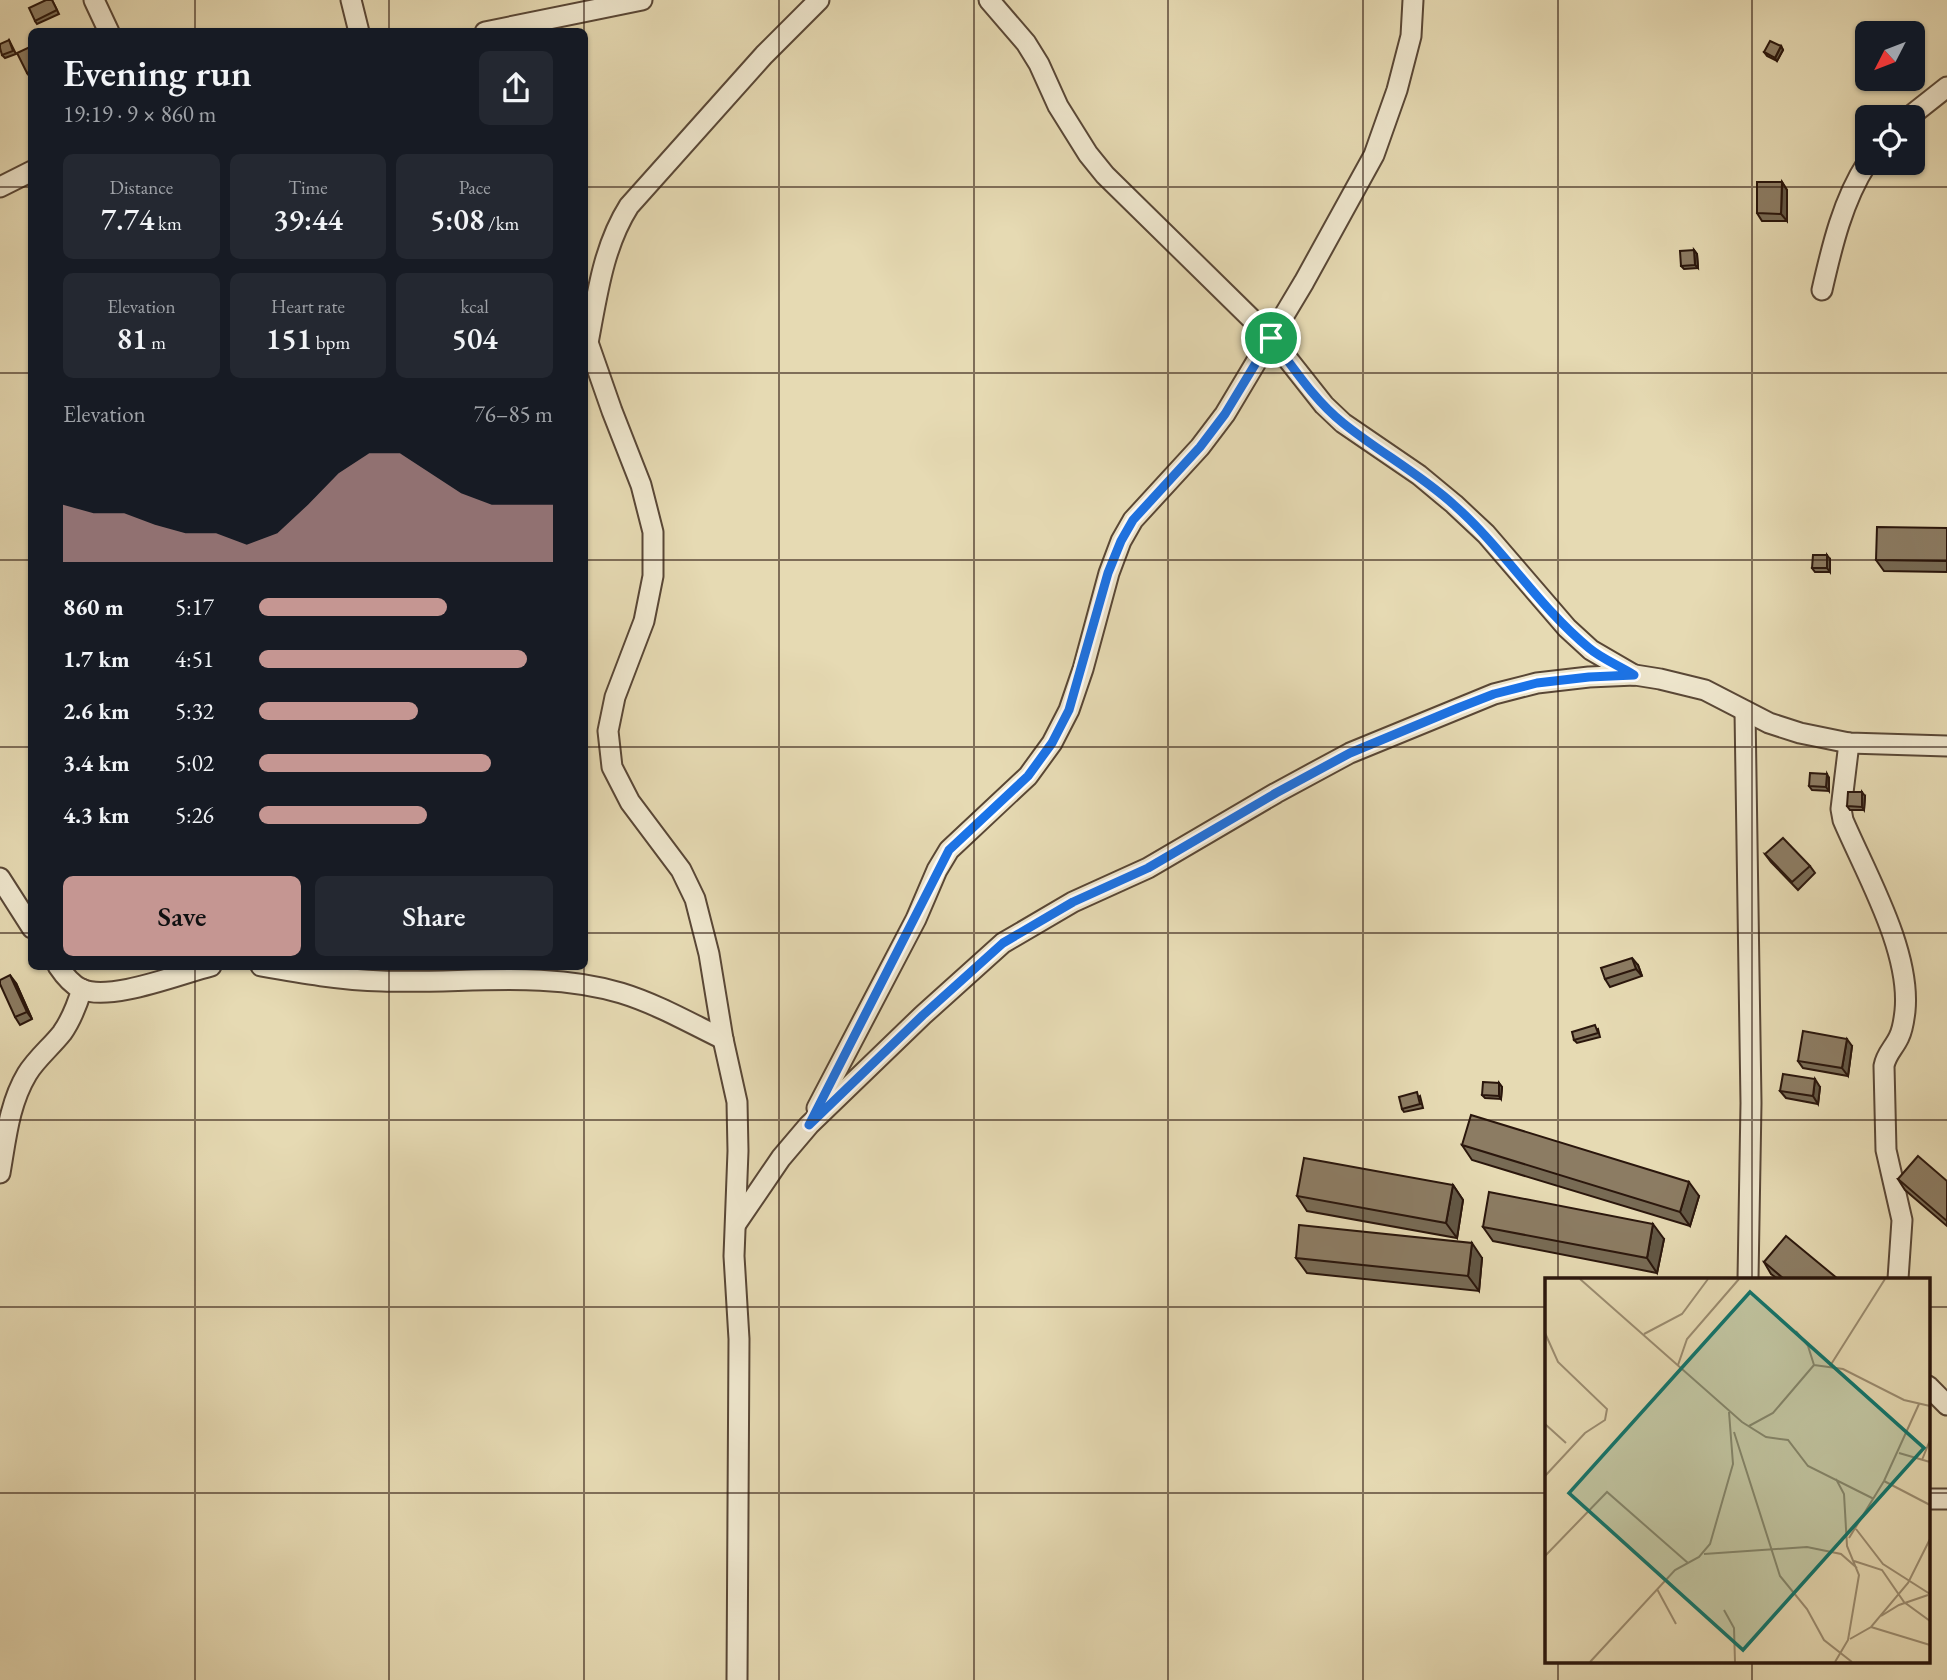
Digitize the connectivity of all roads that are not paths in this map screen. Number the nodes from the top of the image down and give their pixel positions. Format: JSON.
{"nodes":[{"id":1,"x":94,"y":0,"type":"edge"},
{"id":2,"x":351,"y":0,"type":"edge"},
{"id":3,"x":642,"y":0,"type":"edge"},
{"id":4,"x":819,"y":0,"type":"edge"},
{"id":5,"x":989,"y":0,"type":"edge"},
{"id":6,"x":1413,"y":0,"type":"edge"},
{"id":7,"x":107,"y":28,"type":"edge"},
{"id":8,"x":358,"y":28,"type":"edge"},
{"id":9,"x":516,"y":28,"type":"edge"},
{"id":10,"x":1947,"y":87,"type":"edge"},
{"id":11,"x":1924,"y":105,"type":"edge"},
{"id":12,"x":28,"y":173,"type":"edge"},
{"id":13,"x":1860,"y":175,"type":"edge"},
{"id":14,"x":0,"y":187,"type":"edge"},
{"id":15,"x":1822,"y":290,"type":"dead end"},
{"id":16,"x":588,"y":328,"type":"edge"},
{"id":17,"x":1271,"y":338,"type":"junction"},
{"id":18,"x":588,"y":342,"type":"edge"},
{"id":19,"x":1634,"y":675,"type":"junction"},
{"id":20,"x":1745,"y":711,"type":"junction"},
{"id":21,"x":1849,"y":743,"type":"junction"},
{"id":22,"x":1947,"y":746,"type":"edge"},
{"id":23,"x":0,"y":878,"type":"edge"},
{"id":24,"x":6,"y":901,"type":"edge"},
{"id":25,"x":28,"y":924,"type":"edge"},
{"id":26,"x":61,"y":970,"type":"edge"},
{"id":27,"x":195,"y":970,"type":"edge"},
{"id":28,"x":285,"y":970,"type":"edge"},
{"id":29,"x":82,"y":989,"type":"junction"},
{"id":30,"x":723,"y":1039,"type":"junction"},
{"id":31,"x":809,"y":1125,"type":"junction"},
{"id":32,"x":0,"y":1172,"type":"edge"},
{"id":33,"x":736,"y":1224,"type":"junction"},
{"id":34,"x":1748,"y":1278,"type":"edge"},
{"id":35,"x":1898,"y":1278,"type":"edge"},
{"id":36,"x":1930,"y":1388,"type":"edge"},
{"id":37,"x":1947,"y":1405,"type":"edge"},
{"id":38,"x":737,"y":1680,"type":"edge"}],
"edges":[{"from":1,"to":7,"type":"street"},
{"from":2,"to":8,"type":"street"},
{"from":3,"to":9,"type":"street"},
{"from":4,"to":16,"type":"street"},
{"from":5,"to":17,"type":"street"},
{"from":6,"to":17,"type":"street"},
{"from":10,"to":11,"type":"street"},
{"from":12,"to":14,"type":"street"},
{"from":13,"to":15,"type":"street"},
{"from":17,"to":19,"type":"street"},
{"from":17,"to":31,"type":"street"},
{"from":18,"to":30,"type":"street"},
{"from":19,"to":20,"type":"street"},
{"from":19,"to":31,"type":"street"},
{"from":20,"to":21,"type":"street"},
{"from":20,"to":34,"type":"street"},
{"from":21,"to":22,"type":"street"},
{"from":21,"to":35,"type":"street"},
{"from":23,"to":24,"type":"street"},
{"from":24,"to":25,"type":"street"},
{"from":26,"to":29,"type":"street"},
{"from":27,"to":29,"type":"street"},
{"from":28,"to":30,"type":"street"},
{"from":29,"to":32,"type":"street"},
{"from":30,"to":33,"type":"street"},
{"from":31,"to":33,"type":"street"},
{"from":33,"to":38,"type":"street"},
{"from":36,"to":37,"type":"street"}]}
